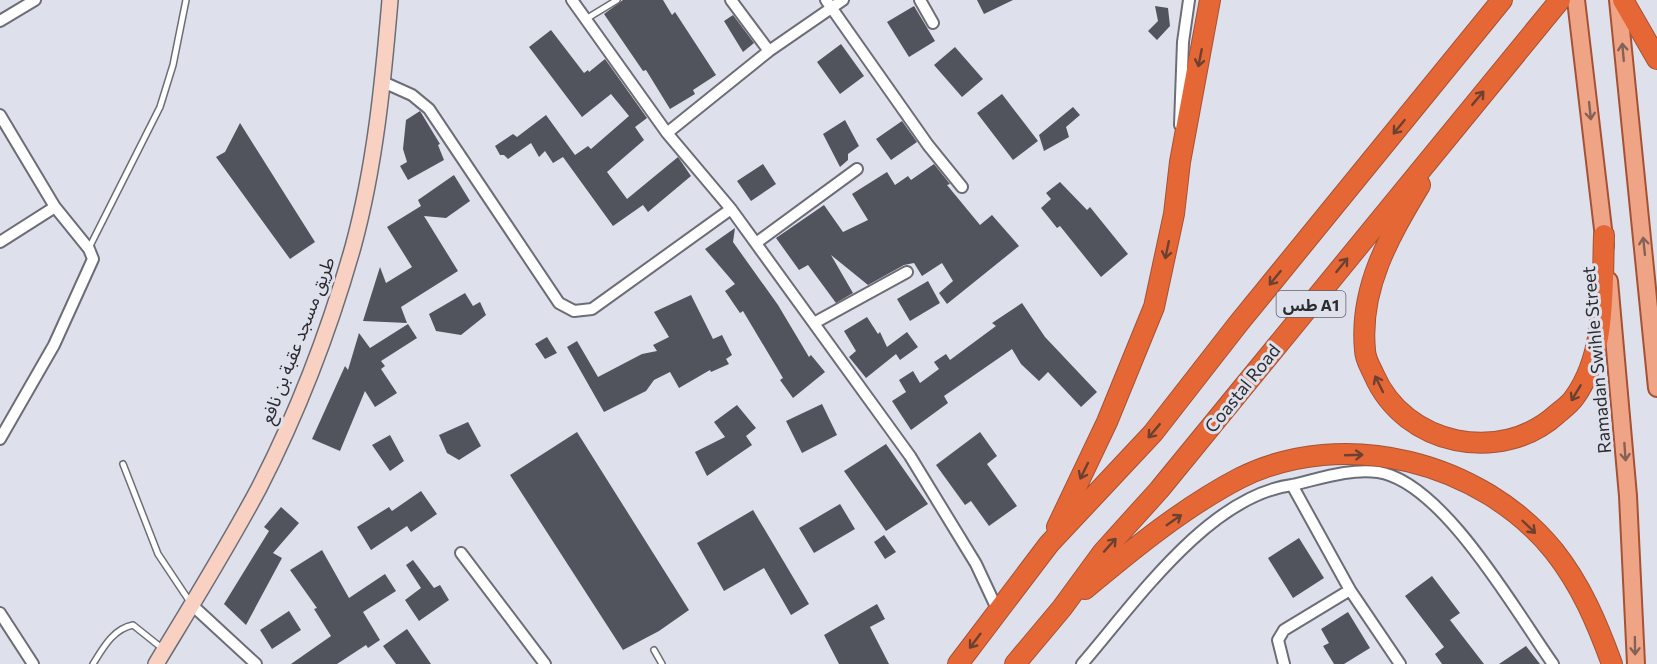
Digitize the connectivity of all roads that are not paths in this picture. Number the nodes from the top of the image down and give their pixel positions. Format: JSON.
{"nodes":[{"id":1,"x":35,"y":0,"type":"edge"},
{"id":2,"x":186,"y":0,"type":"edge"},
{"id":3,"x":390,"y":0,"type":"edge"},
{"id":4,"x":572,"y":0,"type":"edge"},
{"id":5,"x":617,"y":0,"type":"edge"},
{"id":6,"x":731,"y":0,"type":"edge"},
{"id":7,"x":843,"y":0,"type":"edge"},
{"id":8,"x":920,"y":0,"type":"edge"},
{"id":9,"x":1189,"y":0,"type":"edge"},
{"id":10,"x":1210,"y":0,"type":"edge"},
{"id":11,"x":1502,"y":0,"type":"edge"},
{"id":12,"x":1560,"y":0,"type":"edge"},
{"id":13,"x":1576,"y":0,"type":"edge"},
{"id":14,"x":1618,"y":0,"type":"edge"},
{"id":15,"x":1623,"y":0,"type":"edge"},
{"id":16,"x":828,"y":4,"type":"edge"},
{"id":17,"x":586,"y":19,"type":"junction"},
{"id":18,"x":0,"y":21,"type":"edge"},
{"id":19,"x":933,"y":22,"type":"dead end"},
{"id":20,"x":769,"y":51,"type":"junction"},
{"id":21,"x":1657,"y":59,"type":"edge"},
{"id":22,"x":383,"y":82,"type":"junction"},
{"id":23,"x":0,"y":115,"type":"edge"},
{"id":24,"x":1460,"y":121,"type":"junction"},
{"id":25,"x":667,"y":133,"type":"junction"},
{"id":26,"x":1180,"y":162,"type":"junction"},
{"id":27,"x":857,"y":169,"type":"dead end"},
{"id":28,"x":962,"y":188,"type":"dead end"},
{"id":29,"x":55,"y":207,"type":"junction"},
{"id":30,"x":731,"y":209,"type":"junction"},
{"id":31,"x":1604,"y":235,"type":"junction"},
{"id":32,"x":0,"y":242,"type":"edge"},
{"id":33,"x":756,"y":243,"type":"junction"},
{"id":34,"x":88,"y":249,"type":"junction"},
{"id":35,"x":907,"y":272,"type":"dead end"},
{"id":36,"x":814,"y":323,"type":"junction"},
{"id":37,"x":1657,"y":388,"type":"edge"},
{"id":38,"x":0,"y":439,"type":"edge"},
{"id":39,"x":123,"y":464,"type":"dead end"},
{"id":40,"x":1292,"y":485,"type":"junction"},
{"id":41,"x":1049,"y":544,"type":"junction"},
{"id":42,"x":461,"y":553,"type":"dead end"},
{"id":43,"x":1350,"y":590,"type":"junction"},
{"id":44,"x":192,"y":605,"type":"junction"},
{"id":45,"x":1062,"y":608,"type":"junction"},
{"id":46,"x":998,"y":611,"type":"junction"},
{"id":47,"x":0,"y":614,"type":"edge"},
{"id":48,"x":164,"y":650,"type":"junction"},
{"id":49,"x":654,"y":650,"type":"dead end"},
{"id":50,"x":33,"y":664,"type":"edge"},
{"id":51,"x":93,"y":664,"type":"edge"},
{"id":52,"x":156,"y":664,"type":"edge"},
{"id":53,"x":256,"y":664,"type":"edge"},
{"id":54,"x":545,"y":664,"type":"edge"},
{"id":55,"x":662,"y":664,"type":"edge"},
{"id":56,"x":958,"y":664,"type":"edge"},
{"id":57,"x":1015,"y":664,"type":"edge"},
{"id":58,"x":1082,"y":664,"type":"edge"},
{"id":59,"x":1284,"y":664,"type":"edge"},
{"id":60,"x":1400,"y":664,"type":"edge"},
{"id":61,"x":1553,"y":664,"type":"edge"},
{"id":62,"x":1612,"y":664,"type":"edge"},
{"id":63,"x":1635,"y":664,"type":"edge"}],
"edges":[{"from":1,"to":18,"type":"street"},
{"from":2,"to":34,"type":"lane"},
{"from":3,"to":22,"type":"street","name":"طريق مسجد عقبة بن نافع"},
{"from":4,"to":17,"type":"street"},
{"from":5,"to":17,"type":"lane"},
{"from":6,"to":20,"type":"street"},
{"from":7,"to":16,"type":"street"},
{"from":8,"to":19,"type":"street"},
{"from":9,"to":26,"type":"street"},
{"from":10,"to":26,"type":"highway","one_way":true},
{"from":11,"to":41,"type":"highway","number":"طس A1","one_way":true},
{"from":24,"to":12,"type":"highway","name":"Coastal Road","number":"طس A1","one_way":true},
{"from":13,"to":31,"type":"main road","name":"Ramadan Swihle Street","one_way":true},
{"from":37,"to":14,"type":"main road","one_way":true},
{"from":15,"to":21,"type":"highway"},
{"from":16,"to":20,"type":"street"},
{"from":16,"to":28,"type":"street"},
{"from":17,"to":25,"type":"street"},
{"from":20,"to":25,"type":"street"},
{"from":22,"to":30,"type":"street"},
{"from":22,"to":44,"type":"street","name":"طريق مسجد عقبة بن نافع"},
{"from":23,"to":29,"type":"street"},
{"from":31,"to":24,"type":"highway","one_way":true},
{"from":45,"to":24,"type":"highway","name":"Coastal Road","number":"طس A1","one_way":true},
{"from":25,"to":30,"type":"street"},
{"from":26,"to":41,"type":"highway","one_way":true},
{"from":27,"to":33,"type":"street"},
{"from":29,"to":32,"type":"street"},
{"from":29,"to":34,"type":"street"},
{"from":30,"to":33,"type":"street"},
{"from":31,"to":63,"type":"main road","name":"Ramadan Swihle Street","one_way":true},
{"from":33,"to":36,"type":"street"},
{"from":34,"to":38,"type":"street"},
{"from":35,"to":36,"type":"street"},
{"from":36,"to":46,"type":"street"},
{"from":39,"to":44,"type":"lane"},
{"from":40,"to":43,"type":"street"},
{"from":40,"to":58,"type":"street"},
{"from":40,"to":61,"type":"street"},
{"from":41,"to":46,"type":"highway","number":"طس A1"},
{"from":42,"to":54,"type":"street"},
{"from":43,"to":59,"type":"street"},
{"from":43,"to":60,"type":"street"},
{"from":44,"to":48,"type":"street","name":"طريق مسجد عقبة بن نافع"},
{"from":44,"to":53,"type":"street"},
{"from":45,"to":57,"type":"highway","name":"Coastal Road","number":"طس A1"},
{"from":45,"to":62,"type":"highway","one_way":true},
{"from":46,"to":56,"type":"highway","number":"طس A1","one_way":true},
{"from":47,"to":50,"type":"street"},
{"from":48,"to":51,"type":"lane"},
{"from":48,"to":52,"type":"street","name":"طريق مسجد عقبة بن نافع"},
{"from":49,"to":55,"type":"lane"}]}
